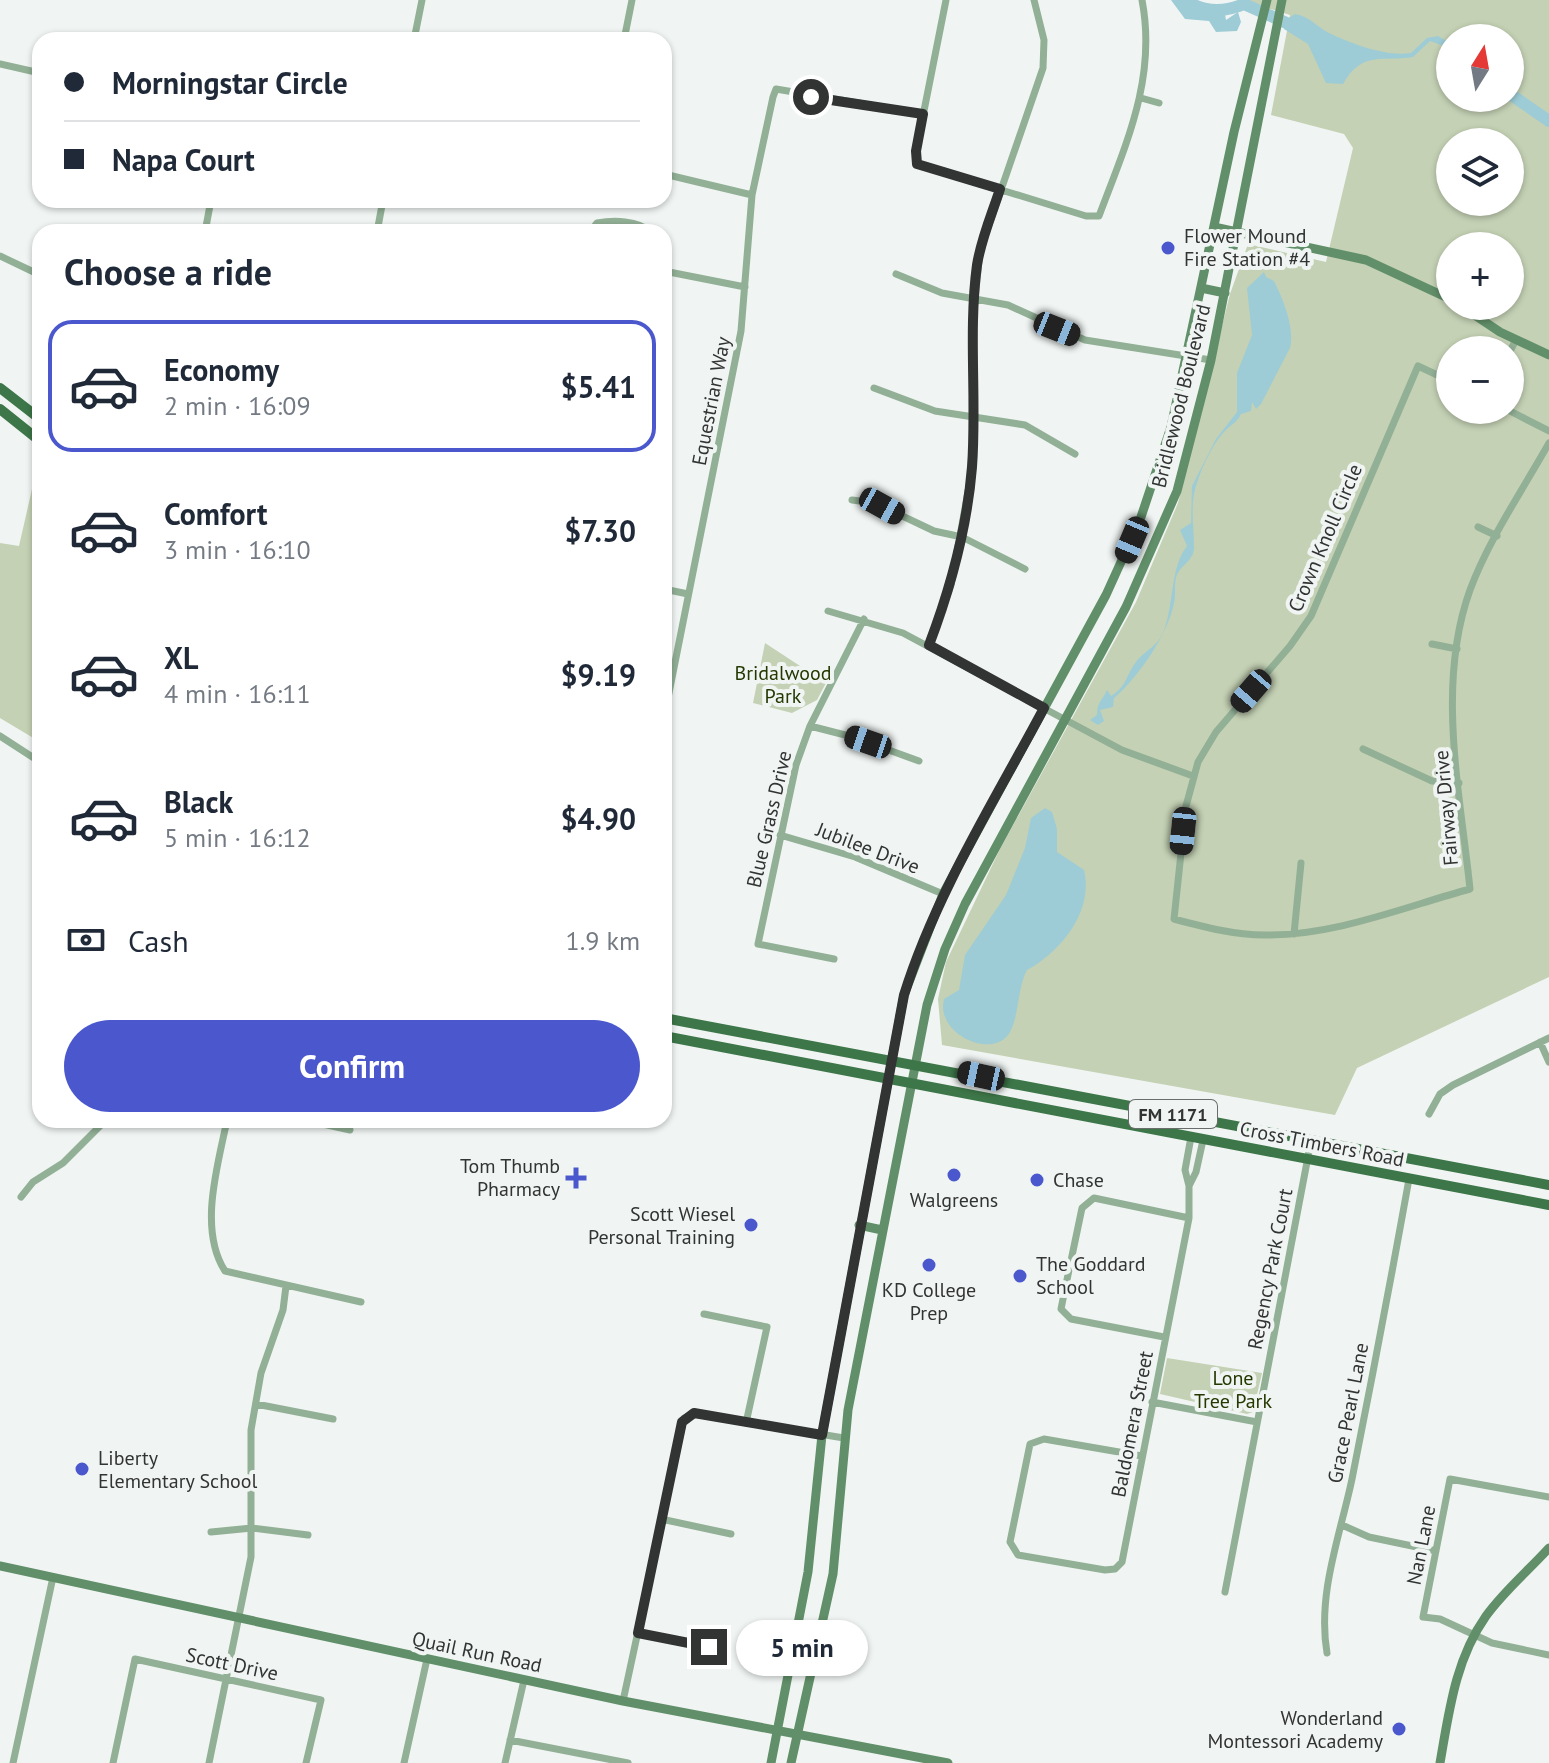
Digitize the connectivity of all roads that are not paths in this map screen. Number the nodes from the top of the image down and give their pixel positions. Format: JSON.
{"nodes":[{"id":1,"x":422,"y":0,"type":"edge"},
{"id":2,"x":632,"y":0,"type":"edge"},
{"id":3,"x":946,"y":0,"type":"edge"},
{"id":4,"x":1034,"y":0,"type":"edge"},
{"id":5,"x":1142,"y":0,"type":"edge"},
{"id":6,"x":1267,"y":0,"type":"edge"},
{"id":7,"x":1282,"y":0,"type":"edge"},
{"id":8,"x":416,"y":32,"type":"edge"},
{"id":9,"x":626,"y":32,"type":"edge"},
{"id":10,"x":0,"y":64,"type":"edge"},
{"id":11,"x":32,"y":71,"type":"edge"},
{"id":12,"x":1141,"y":98,"type":"junction"},
{"id":13,"x":1159,"y":103,"type":"dead end"},
{"id":14,"x":923,"y":114,"type":"junction"},
{"id":15,"x":672,"y":176,"type":"edge"},
{"id":16,"x":1000,"y":189,"type":"junction"},
{"id":17,"x":752,"y":195,"type":"junction"},
{"id":18,"x":596,"y":224,"type":"edge"},
{"id":19,"x":633,"y":224,"type":"edge"},
{"id":20,"x":1214,"y":227,"type":"junction"},
{"id":21,"x":1238,"y":232,"type":"junction"},
{"id":22,"x":0,"y":256,"type":"edge"},
{"id":23,"x":32,"y":271,"type":"edge"},
{"id":24,"x":672,"y":273,"type":"edge"},
{"id":25,"x":896,"y":274,"type":"dead end"},
{"id":26,"x":745,"y":287,"type":"junction"},
{"id":27,"x":1201,"y":288,"type":"junction"},
{"id":28,"x":1436,"y":292,"type":"edge"},
{"id":29,"x":1225,"y":293,"type":"junction"},
{"id":30,"x":974,"y":299,"type":"junction"},
{"id":31,"x":1484,"y":320,"type":"edge"},
{"id":32,"x":1510,"y":336,"type":"edge"},
{"id":33,"x":1524,"y":344,"type":"edge"},
{"id":34,"x":1188,"y":354,"type":"junction"},
{"id":35,"x":1549,"y":355,"type":"edge"},
{"id":36,"x":1211,"y":360,"type":"junction"},
{"id":37,"x":1436,"y":374,"type":"edge"},
{"id":38,"x":0,"y":388,"type":"edge"},
{"id":39,"x":874,"y":388,"type":"dead end"},
{"id":40,"x":0,"y":409,"type":"edge"},
{"id":41,"x":32,"y":413,"type":"edge"},
{"id":42,"x":975,"y":416,"type":"junction"},
{"id":43,"x":1524,"y":418,"type":"edge"},
{"id":44,"x":1549,"y":431,"type":"edge"},
{"id":45,"x":32,"y":435,"type":"edge"},
{"id":46,"x":1549,"y":443,"type":"edge"},
{"id":47,"x":1075,"y":454,"type":"dead end"},
{"id":48,"x":852,"y":500,"type":"dead end"},
{"id":49,"x":1478,"y":527,"type":"dead end"},
{"id":50,"x":1497,"y":536,"type":"junction"},
{"id":51,"x":962,"y":537,"type":"junction"},
{"id":52,"x":1025,"y":569,"type":"dead end"},
{"id":53,"x":672,"y":591,"type":"edge"},
{"id":54,"x":688,"y":594,"type":"junction"},
{"id":55,"x":828,"y":611,"type":"dead end"},
{"id":56,"x":864,"y":619,"type":"junction"},
{"id":57,"x":1432,"y":644,"type":"dead end"},
{"id":58,"x":929,"y":645,"type":"junction"},
{"id":59,"x":1457,"y":649,"type":"junction"},
{"id":60,"x":672,"y":677,"type":"edge"},
{"id":61,"x":1044,"y":708,"type":"junction"},
{"id":62,"x":1066,"y":720,"type":"junction"},
{"id":63,"x":810,"y":726,"type":"junction"},
{"id":64,"x":0,"y":736,"type":"edge"},
{"id":65,"x":1363,"y":749,"type":"dead end"},
{"id":66,"x":32,"y":757,"type":"edge"},
{"id":67,"x":919,"y":761,"type":"dead end"},
{"id":68,"x":1193,"y":776,"type":"junction"},
{"id":69,"x":1459,"y":783,"type":"junction"},
{"id":70,"x":780,"y":835,"type":"junction"},
{"id":71,"x":1301,"y":863,"type":"dead end"},
{"id":72,"x":943,"y":894,"type":"junction"},
{"id":73,"x":1174,"y":919,"type":"joint"},
{"id":74,"x":1294,"y":934,"type":"junction"},
{"id":75,"x":834,"y":959,"type":"dead end"},
{"id":76,"x":672,"y":1019,"type":"edge"},
{"id":77,"x":672,"y":1037,"type":"edge"},
{"id":78,"x":1549,"y":1038,"type":"edge"},
{"id":79,"x":1540,"y":1042,"type":"junction"},
{"id":80,"x":890,"y":1059,"type":"junction"},
{"id":81,"x":1549,"y":1062,"type":"edge"},
{"id":82,"x":914,"y":1063,"type":"junction"},
{"id":83,"x":886,"y":1077,"type":"junction"},
{"id":84,"x":910,"y":1082,"type":"junction"},
{"id":85,"x":1429,"y":1114,"type":"dead end"},
{"id":86,"x":98,"y":1128,"type":"edge"},
{"id":87,"x":225,"y":1128,"type":"edge"},
{"id":88,"x":341,"y":1128,"type":"edge"},
{"id":89,"x":350,"y":1130,"type":"dead end"},
{"id":90,"x":1191,"y":1137,"type":"junction"},
{"id":91,"x":1203,"y":1140,"type":"junction"},
{"id":92,"x":1311,"y":1141,"type":"junction"},
{"id":93,"x":1307,"y":1160,"type":"junction"},
{"id":94,"x":1409,"y":1179,"type":"junction"},
{"id":95,"x":1549,"y":1185,"type":"edge"},
{"id":96,"x":1189,"y":1186,"type":"junction"},
{"id":97,"x":21,"y":1197,"type":"dead end"},
{"id":98,"x":1549,"y":1205,"type":"edge"},
{"id":99,"x":1189,"y":1218,"type":"junction"},
{"id":100,"x":859,"y":1225,"type":"junction"},
{"id":101,"x":882,"y":1230,"type":"junction"},
{"id":102,"x":286,"y":1286,"type":"junction"},
{"id":103,"x":361,"y":1302,"type":"dead end"},
{"id":104,"x":704,"y":1314,"type":"dead end"},
{"id":105,"x":1164,"y":1337,"type":"junction"},
{"id":106,"x":1152,"y":1402,"type":"junction"},
{"id":107,"x":256,"y":1404,"type":"junction"},
{"id":108,"x":333,"y":1419,"type":"dead end"},
{"id":109,"x":1257,"y":1422,"type":"junction"},
{"id":110,"x":746,"y":1423,"type":"junction"},
{"id":111,"x":822,"y":1435,"type":"junction"},
{"id":112,"x":844,"y":1438,"type":"junction"},
{"id":113,"x":1142,"y":1456,"type":"junction"},
{"id":114,"x":1549,"y":1497,"type":"edge"},
{"id":115,"x":661,"y":1519,"type":"junction"},
{"id":116,"x":1342,"y":1525,"type":"junction"},
{"id":117,"x":252,"y":1528,"type":"junction"},
{"id":118,"x":211,"y":1532,"type":"dead end"},
{"id":119,"x":731,"y":1534,"type":"dead end"},
{"id":120,"x":308,"y":1535,"type":"dead end"},
{"id":121,"x":1549,"y":1548,"type":"edge"},
{"id":122,"x":1436,"y":1551,"type":"junction"},
{"id":123,"x":0,"y":1566,"type":"edge"},
{"id":124,"x":53,"y":1577,"type":"junction"},
{"id":125,"x":1225,"y":1592,"type":"dead end"},
{"id":126,"x":240,"y":1620,"type":"junction"},
{"id":127,"x":638,"y":1633,"type":"junction"},
{"id":128,"x":1474,"y":1634,"type":"junction"},
{"id":129,"x":709,"y":1647,"type":"dead end"},
{"id":130,"x":1327,"y":1653,"type":"dead end"},
{"id":131,"x":1549,"y":1655,"type":"edge"},
{"id":132,"x":427,"y":1659,"type":"junction"},
{"id":133,"x":227,"y":1680,"type":"junction"},
{"id":134,"x":524,"y":1680,"type":"junction"},
{"id":135,"x":623,"y":1701,"type":"junction"},
{"id":136,"x":778,"y":1730,"type":"junction"},
{"id":137,"x":798,"y":1734,"type":"junction"},
{"id":138,"x":510,"y":1740,"type":"junction"},
{"id":139,"x":1443,"y":1762,"type":"edge"},
{"id":140,"x":13,"y":1763,"type":"edge"},
{"id":141,"x":113,"y":1763,"type":"edge"},
{"id":142,"x":209,"y":1763,"type":"edge"},
{"id":143,"x":306,"y":1763,"type":"edge"},
{"id":144,"x":404,"y":1763,"type":"edge"},
{"id":145,"x":505,"y":1763,"type":"edge"},
{"id":146,"x":628,"y":1763,"type":"edge"},
{"id":147,"x":771,"y":1763,"type":"edge"},
{"id":148,"x":791,"y":1763,"type":"edge"},
{"id":149,"x":948,"y":1763,"type":"edge"}],
"edges":[{"from":1,"to":8,"type":"street"},
{"from":2,"to":9,"type":"street"},
{"from":3,"to":14,"type":"street"},
{"from":4,"to":16,"type":"street"},
{"from":5,"to":12,"type":"street"},
{"from":6,"to":20,"type":"main road","name":"Bridlewood Boulevard"},
{"from":7,"to":21,"type":"main road","name":"Bridlewood Boulevard"},
{"from":10,"to":11,"type":"street"},
{"from":12,"to":13,"type":"street"},
{"from":12,"to":16,"type":"street"},
{"from":14,"to":16,"type":"street"},
{"from":14,"to":17,"type":"street","name":"Equestrian Way"},
{"from":15,"to":17,"type":"street"},
{"from":16,"to":30,"type":"street"},
{"from":17,"to":26,"type":"street","name":"Equestrian Way"},
{"from":18,"to":19,"type":"street"},
{"from":20,"to":21,"type":"main road"},
{"from":20,"to":27,"type":"main road","name":"Bridlewood Boulevard"},
{"from":21,"to":28,"type":"main road"},
{"from":21,"to":29,"type":"main road","name":"Bridlewood Boulevard"},
{"from":22,"to":23,"type":"street"},
{"from":24,"to":26,"type":"street"},
{"from":25,"to":30,"type":"street"},
{"from":26,"to":54,"type":"street","name":"Equestrian Way"},
{"from":27,"to":29,"type":"main road"},
{"from":27,"to":34,"type":"main road","name":"Bridlewood Boulevard"},
{"from":29,"to":36,"type":"main road","name":"Bridlewood Boulevard"},
{"from":30,"to":34,"type":"street"},
{"from":30,"to":42,"type":"street"},
{"from":31,"to":32,"type":"main road"},
{"from":33,"to":35,"type":"main road"},
{"from":34,"to":36,"type":"street"},
{"from":34,"to":61,"type":"main road","name":"Bridlewood Boulevard"},
{"from":36,"to":62,"type":"main road","name":"Bridlewood Boulevard"},
{"from":37,"to":68,"type":"street","name":"Crown Knoll Circle"},
{"from":38,"to":41,"type":"main road"},
{"from":39,"to":42,"type":"street"},
{"from":40,"to":45,"type":"main road"},
{"from":42,"to":47,"type":"street"},
{"from":42,"to":51,"type":"street"},
{"from":43,"to":44,"type":"street"},
{"from":46,"to":50,"type":"street","name":"Fairway Drive"},
{"from":48,"to":51,"type":"street"},
{"from":49,"to":50,"type":"street"},
{"from":50,"to":59,"type":"street","name":"Fairway Drive"},
{"from":51,"to":52,"type":"street"},
{"from":51,"to":58,"type":"street"},
{"from":53,"to":54,"type":"street"},
{"from":54,"to":60,"type":"street","name":"Equestrian Way"},
{"from":55,"to":56,"type":"street"},
{"from":56,"to":58,"type":"street"},
{"from":56,"to":63,"type":"street","name":"Blue Grass Drive"},
{"from":57,"to":59,"type":"street"},
{"from":58,"to":61,"type":"street"},
{"from":59,"to":69,"type":"street","name":"Fairway Drive"},
{"from":61,"to":62,"type":"street"},
{"from":61,"to":72,"type":"main road","name":"Bridlewood Boulevard"},
{"from":62,"to":68,"type":"street"},
{"from":62,"to":82,"type":"main road","name":"Bridlewood Boulevard"},
{"from":63,"to":67,"type":"street"},
{"from":63,"to":70,"type":"street","name":"Blue Grass Drive"},
{"from":64,"to":66,"type":"street"},
{"from":65,"to":69,"type":"street"},
{"from":68,"to":73,"type":"street","name":"Crown Knoll Circle"},
{"from":69,"to":74,"type":"street","name":"Fairway Drive"},
{"from":70,"to":72,"type":"street","name":"Jubilee Drive"},
{"from":70,"to":75,"type":"street","name":"Blue Grass Drive"},
{"from":71,"to":74,"type":"street"},
{"from":72,"to":80,"type":"main road","name":"Bridlewood Boulevard"},
{"from":73,"to":74,"type":"street","name":"Fairway Drive"},
{"from":76,"to":80,"type":"main road","name":"Cross Timbers Road","number":"FM 1171"},
{"from":77,"to":83,"type":"main road","name":"Cross Timbers Road","number":"FM 1171"},
{"from":78,"to":79,"type":"street"},
{"from":79,"to":81,"type":"street"},
{"from":79,"to":85,"type":"street"},
{"from":80,"to":82,"type":"main road","name":"Cross Timbers Road","number":"FM 1171"},
{"from":80,"to":83,"type":"main road","name":"Bridlewood Boulevard"},
{"from":82,"to":84,"type":"main road","name":"Bridlewood Boulevard"},
{"from":82,"to":92,"type":"main road","name":"Cross Timbers Road","number":"FM 1171"},
{"from":83,"to":84,"type":"main road","name":"Cross Timbers Road","number":"FM 1171"},
{"from":83,"to":100,"type":"main road","name":"Bridlewood Boulevard"},
{"from":84,"to":90,"type":"main road","name":"Cross Timbers Road","number":"FM 1171"},
{"from":84,"to":101,"type":"main road","name":"Bridlewood Boulevard"},
{"from":86,"to":97,"type":"street"},
{"from":87,"to":102,"type":"street"},
{"from":88,"to":89,"type":"street"},
{"from":90,"to":91,"type":"main road","name":"Cross Timbers Road","number":"FM 1171"},
{"from":90,"to":96,"type":"street","name":"Baldomera Street"},
{"from":91,"to":93,"type":"main road","name":"Cross Timbers Road","number":"FM 1171"},
{"from":91,"to":96,"type":"street","name":"Baldomera Street"},
{"from":92,"to":93,"type":"street","name":"Regency Park Court"},
{"from":92,"to":95,"type":"main road","name":"Cross Timbers Road","number":"FM 1171"},
{"from":93,"to":94,"type":"main road","name":"Cross Timbers Road","number":"FM 1171"},
{"from":93,"to":109,"type":"street","name":"Regency Park Court"},
{"from":94,"to":98,"type":"main road","name":"Cross Timbers Road","number":"FM 1171"},
{"from":94,"to":116,"type":"street","name":"Grace Pearl Lane"},
{"from":96,"to":99,"type":"street","name":"Baldomera Street"},
{"from":99,"to":105,"type":"street","name":"Baldomera Street"},
{"from":99,"to":105,"type":"street"},
{"from":100,"to":101,"type":"main road"},
{"from":100,"to":111,"type":"main road","name":"Bridlewood Boulevard"},
{"from":101,"to":112,"type":"main road","name":"Bridlewood Boulevard"},
{"from":102,"to":103,"type":"street"},
{"from":102,"to":107,"type":"street"},
{"from":104,"to":110,"type":"street"},
{"from":105,"to":106,"type":"street","name":"Baldomera Street"},
{"from":106,"to":109,"type":"street"},
{"from":106,"to":113,"type":"street","name":"Baldomera Street"},
{"from":107,"to":108,"type":"street"},
{"from":107,"to":117,"type":"street"},
{"from":109,"to":125,"type":"street","name":"Regency Park Court"},
{"from":110,"to":111,"type":"street"},
{"from":110,"to":115,"type":"street"},
{"from":111,"to":112,"type":"street"},
{"from":111,"to":136,"type":"main road","name":"Bridlewood Boulevard"},
{"from":112,"to":137,"type":"main road","name":"Bridlewood Boulevard"},
{"from":113,"to":113,"type":"street","name":"Baldomera Street"},
{"from":114,"to":122,"type":"street","name":"Nan Lane"},
{"from":115,"to":119,"type":"street"},
{"from":115,"to":127,"type":"street"},
{"from":116,"to":122,"type":"street"},
{"from":116,"to":130,"type":"street","name":"Grace Pearl Lane"},
{"from":117,"to":118,"type":"street"},
{"from":117,"to":120,"type":"street"},
{"from":117,"to":126,"type":"street"},
{"from":121,"to":128,"type":"main road"},
{"from":122,"to":128,"type":"street","name":"Nan Lane"},
{"from":123,"to":124,"type":"main road","name":"Quail Run Road"},
{"from":124,"to":126,"type":"main road","name":"Quail Run Road"},
{"from":124,"to":140,"type":"street"},
{"from":126,"to":132,"type":"main road","name":"Quail Run Road"},
{"from":126,"to":133,"type":"street"},
{"from":127,"to":129,"type":"street"},
{"from":127,"to":135,"type":"street"},
{"from":128,"to":131,"type":"street"},
{"from":128,"to":139,"type":"main road"},
{"from":132,"to":134,"type":"main road","name":"Quail Run Road"},
{"from":132,"to":144,"type":"street"},
{"from":133,"to":141,"type":"street","name":"Scott Drive"},
{"from":133,"to":142,"type":"street"},
{"from":133,"to":143,"type":"street","name":"Scott Drive"},
{"from":134,"to":135,"type":"main road","name":"Quail Run Road"},
{"from":134,"to":138,"type":"street"},
{"from":135,"to":136,"type":"main road","name":"Quail Run Road"},
{"from":136,"to":137,"type":"main road","name":"Quail Run Road"},
{"from":136,"to":147,"type":"main road","name":"Bridlewood Boulevard"},
{"from":137,"to":148,"type":"main road","name":"Bridlewood Boulevard"},
{"from":137,"to":149,"type":"main road","name":"Quail Run Road"},
{"from":138,"to":145,"type":"street"},
{"from":138,"to":146,"type":"street"}]}
